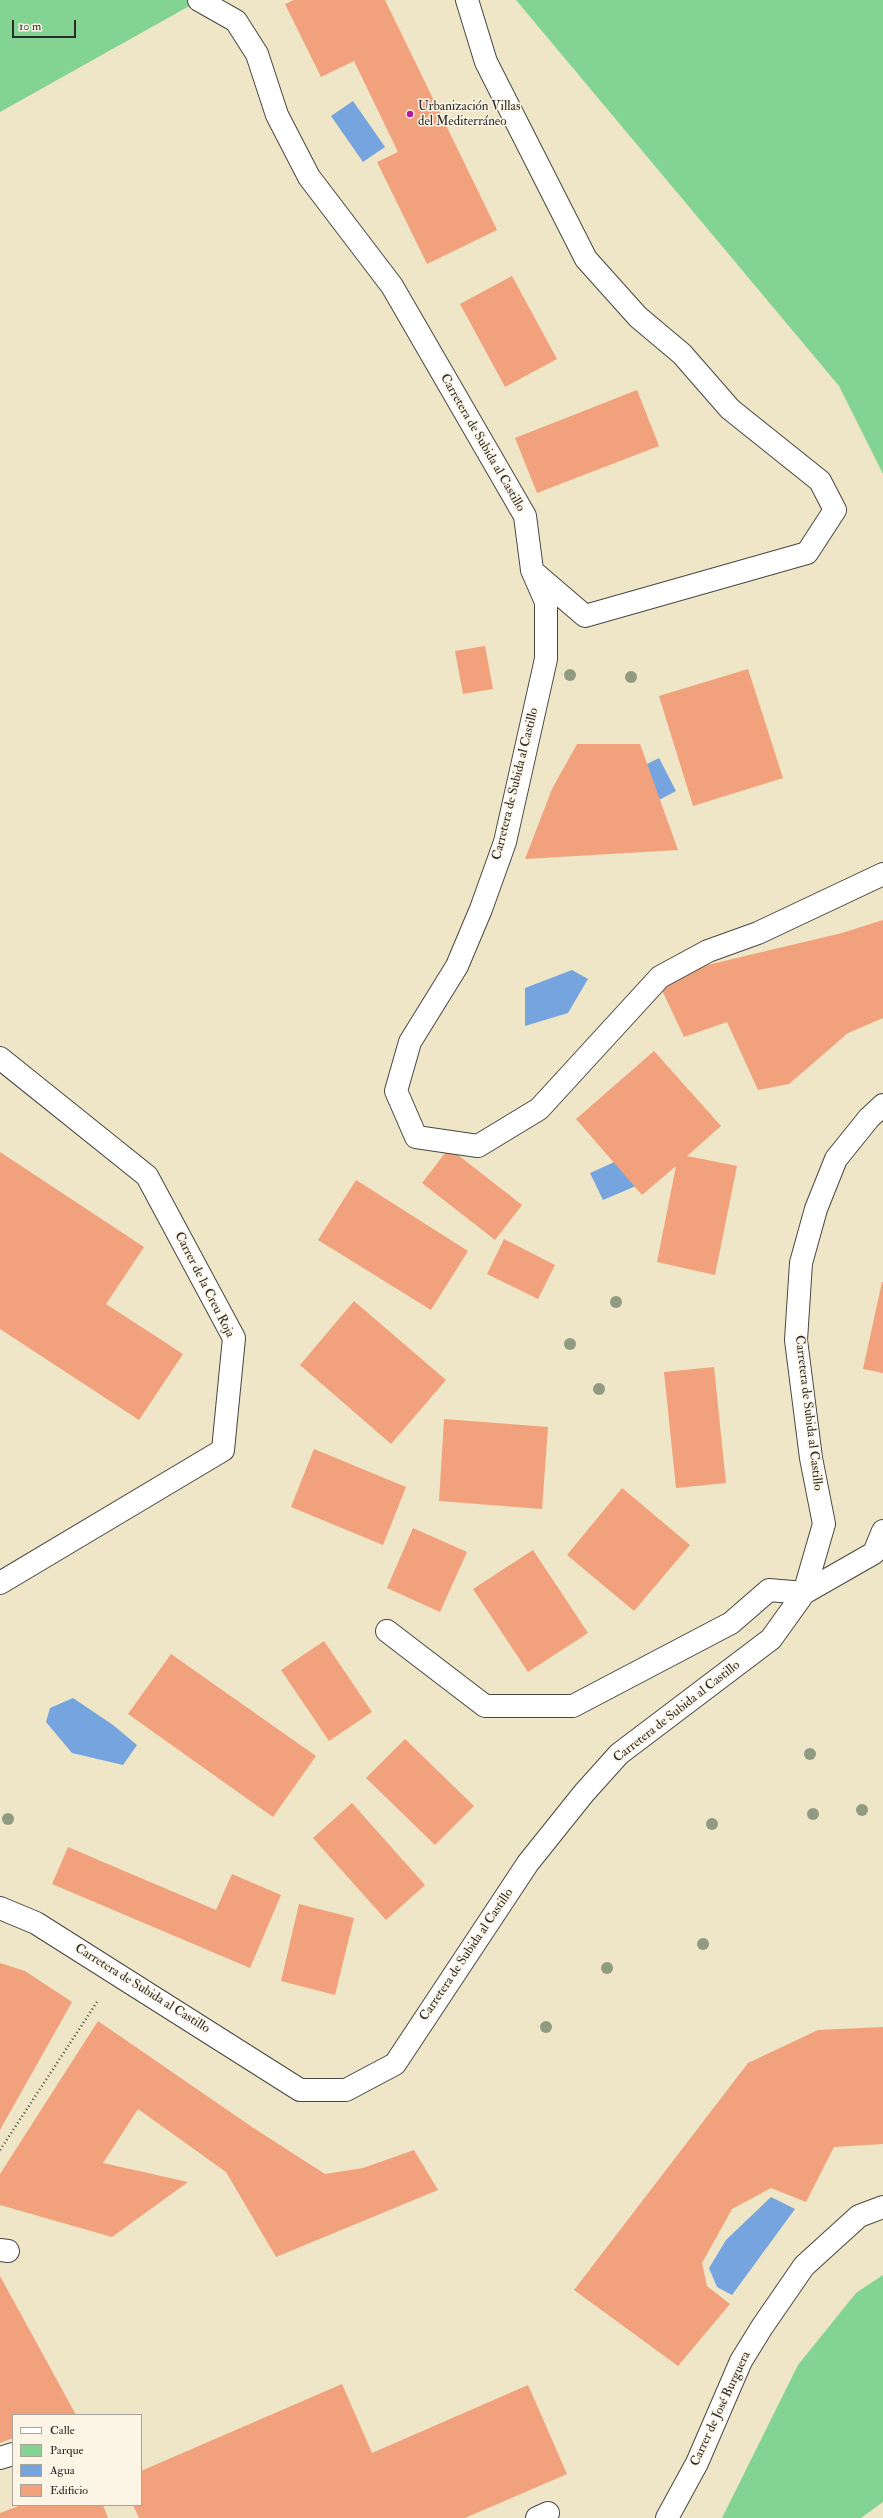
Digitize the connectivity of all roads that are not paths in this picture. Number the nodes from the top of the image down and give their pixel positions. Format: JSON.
{"nodes":[{"id":1,"x":199,"y":0,"type":"edge"},
{"id":2,"x":467,"y":0,"type":"edge"},
{"id":3,"x":532,"y":570,"type":"junction"},
{"id":4,"x":883,"y":874,"type":"edge"},
{"id":5,"x":0,"y":1058,"type":"edge"},
{"id":6,"x":883,"y":1105,"type":"edge"},
{"id":7,"x":883,"y":1531,"type":"edge"},
{"id":8,"x":0,"y":1583,"type":"edge"},
{"id":9,"x":804,"y":1594,"type":"junction"},
{"id":10,"x":388,"y":1631,"type":"dead end"},
{"id":11,"x":0,"y":1908,"type":"edge"},
{"id":12,"x":883,"y":2207,"type":"edge"},
{"id":13,"x":12,"y":2454,"type":"edge"},
{"id":14,"x":0,"y":2458,"type":"edge"},
{"id":15,"x":667,"y":2518,"type":"edge"}],
"edges":[{"from":1,"to":3,"type":"street","name":"Carretera de Subida al Castillo"},
{"from":2,"to":3,"type":"street"},
{"from":3,"to":4,"type":"street","name":"Carretera de Subida al Castillo"},
{"from":5,"to":8,"type":"street","name":"Carrer de la Creu Roja"},
{"from":6,"to":9,"type":"street","name":"Carretera de Subida al Castillo"},
{"from":7,"to":9,"type":"street"},
{"from":9,"to":10,"type":"street"},
{"from":9,"to":11,"type":"street","name":"Carretera de Subida al Castillo"},
{"from":12,"to":15,"type":"street","name":"Carrer de José Burguera"},
{"from":13,"to":14,"type":"street"}]}
